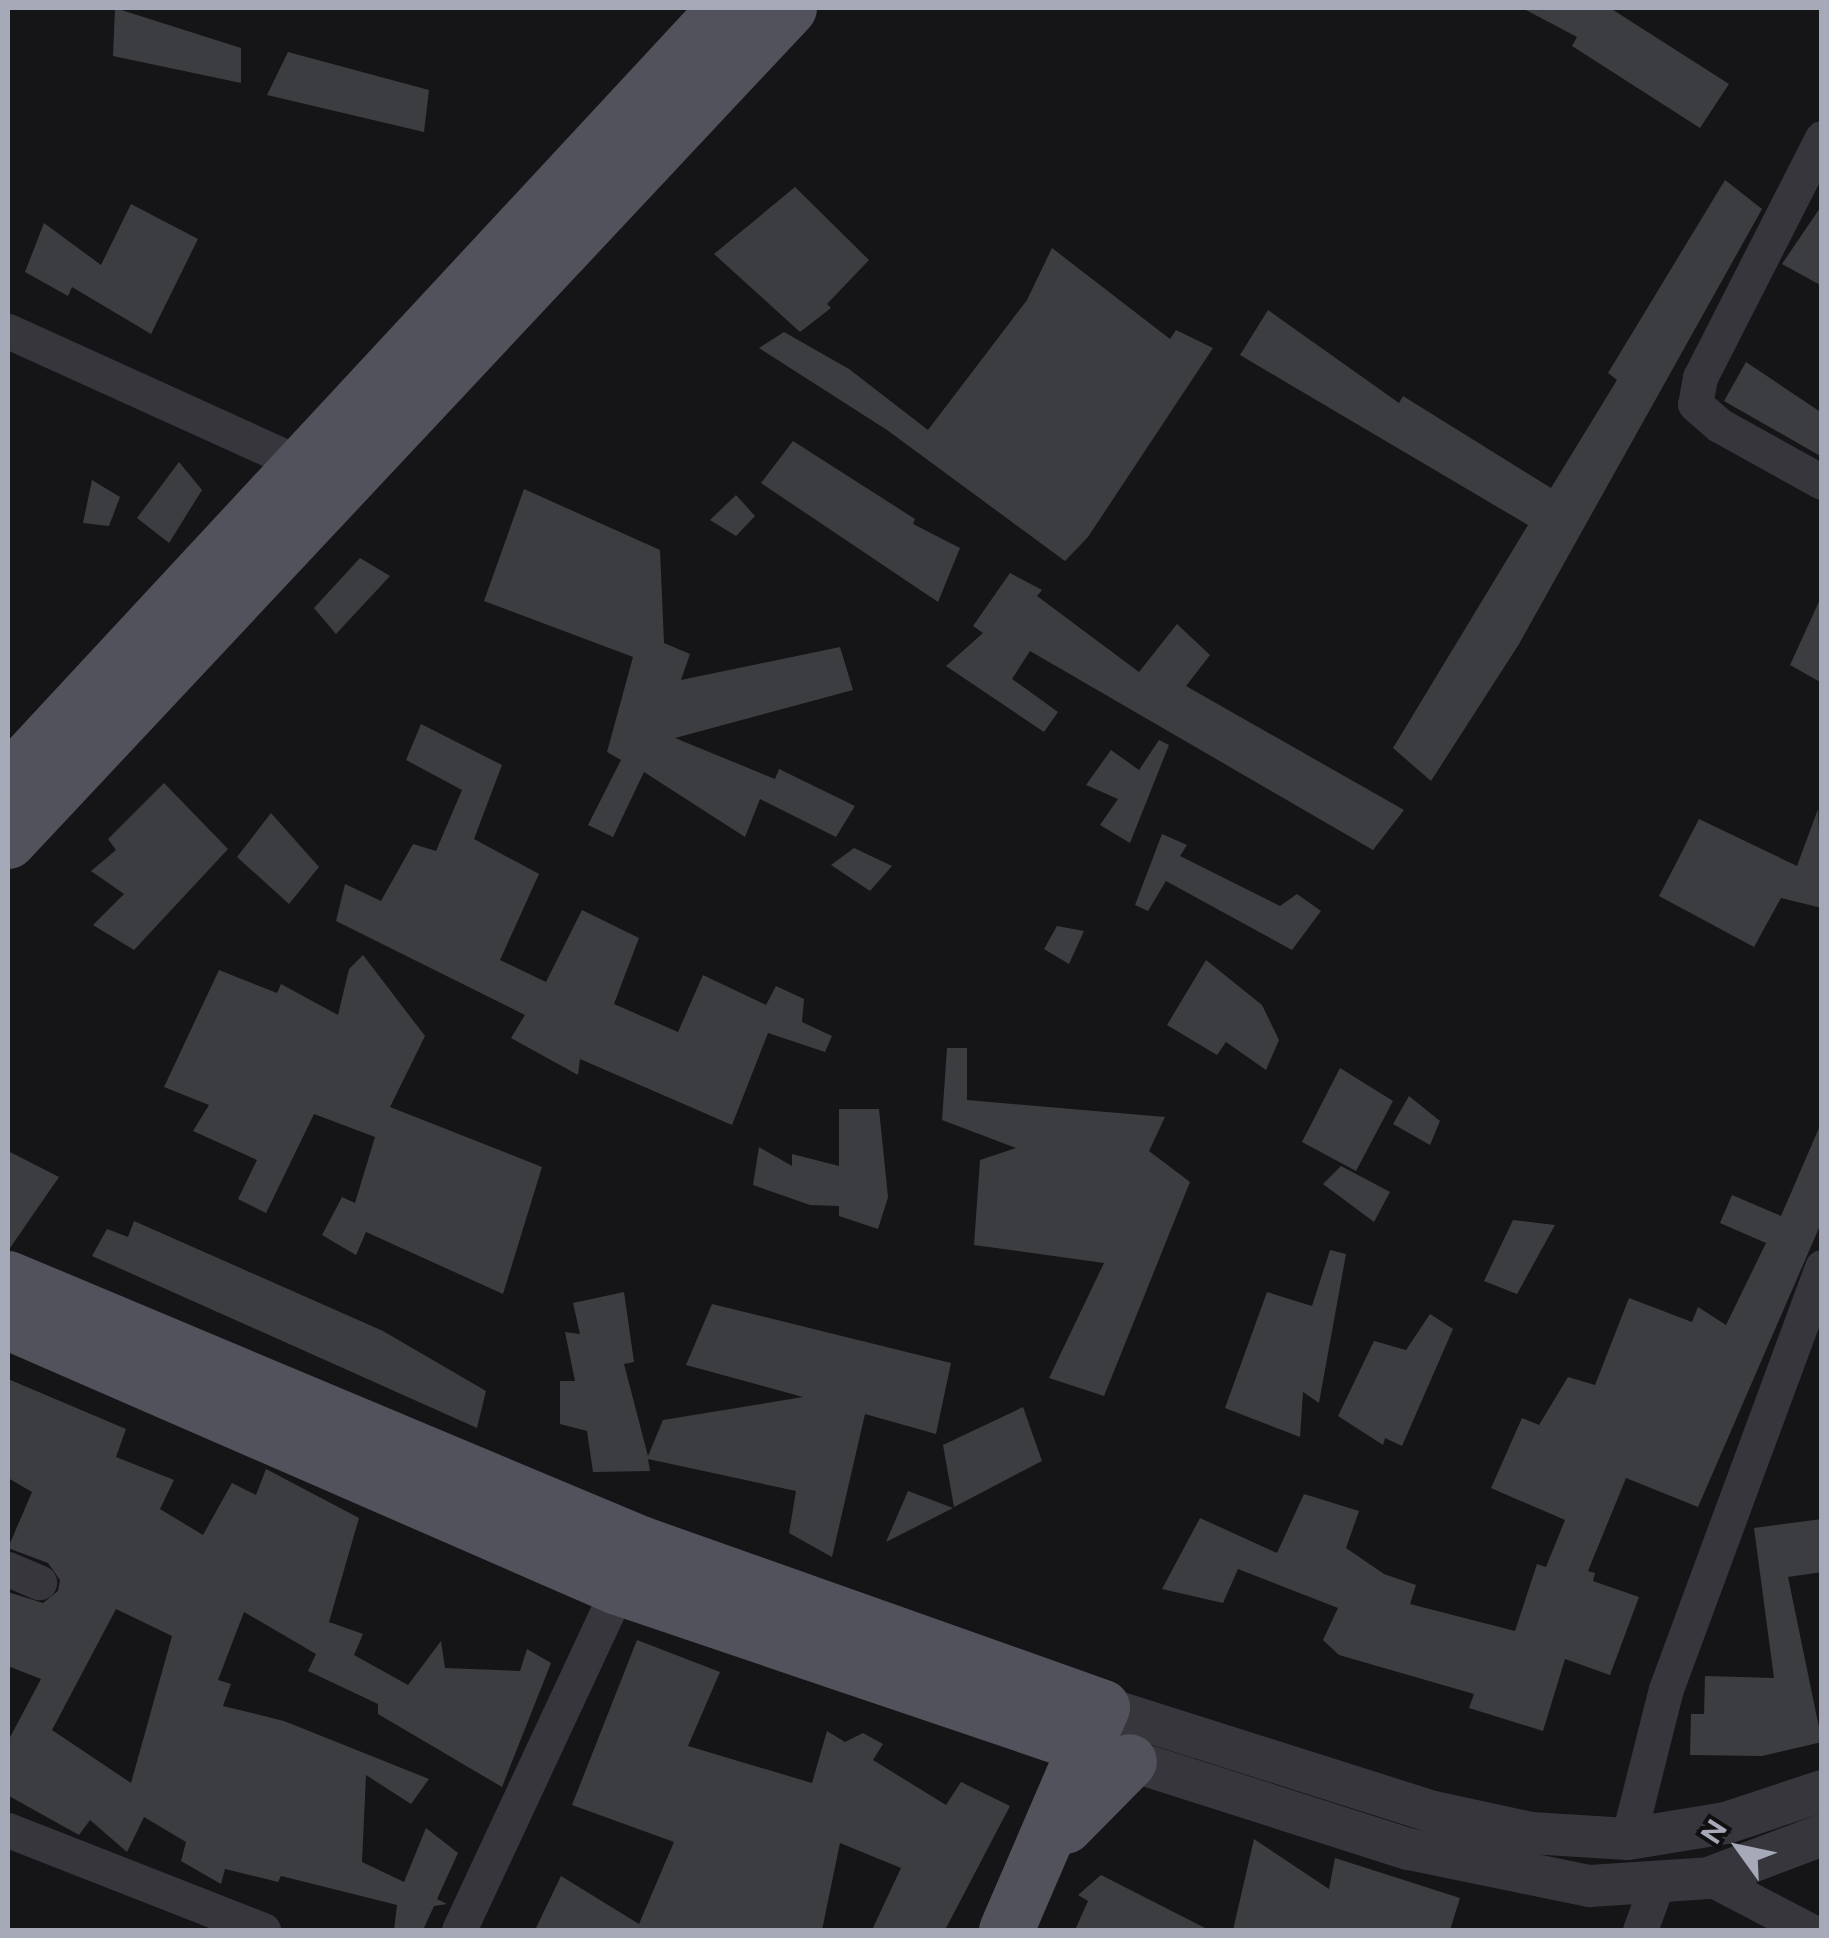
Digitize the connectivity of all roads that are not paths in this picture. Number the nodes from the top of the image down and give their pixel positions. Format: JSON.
{"nodes":[{"id":1,"x":724,"y":8,"type":"edge"},
{"id":2,"x":789,"y":8,"type":"edge"},
{"id":3,"x":1822,"y":138,"type":"edge"},
{"id":4,"x":8,"y":331,"type":"edge"},
{"id":5,"x":319,"y":473,"type":"junction"},
{"id":6,"x":1822,"y":482,"type":"edge"},
{"id":7,"x":8,"y":780,"type":"edge"},
{"id":8,"x":8,"y":841,"type":"edge"},
{"id":9,"x":1822,"y":1267,"type":"edge"},
{"id":10,"x":8,"y":1278,"type":"edge"},
{"id":11,"x":8,"y":1322,"type":"edge"},
{"id":12,"x":628,"y":1565,"type":"junction"},
{"id":13,"x":1028,"y":1728,"type":"junction"},
{"id":14,"x":1106,"y":1738,"type":"junction"},
{"id":15,"x":1822,"y":1791,"type":"edge"},
{"id":16,"x":8,"y":1830,"type":"edge"},
{"id":17,"x":1822,"y":1836,"type":"edge"},
{"id":18,"x":1628,"y":1839,"type":"junction"},
{"id":19,"x":1045,"y":1846,"type":"junction"},
{"id":20,"x":1709,"y":1878,"type":"junction"},
{"id":21,"x":1657,"y":1884,"type":"junction"},
{"id":22,"x":262,"y":1930,"type":"edge"},
{"id":23,"x":458,"y":1930,"type":"edge"},
{"id":24,"x":1006,"y":1930,"type":"edge"},
{"id":25,"x":1640,"y":1930,"type":"edge"},
{"id":26,"x":1808,"y":1930,"type":"edge"}],
"edges":[{"from":1,"to":5,"type":"main road"},
{"from":2,"to":5,"type":"main road"},
{"from":3,"to":6,"type":"street"},
{"from":4,"to":5,"type":"street"},
{"from":5,"to":7,"type":"main road"},
{"from":5,"to":8,"type":"main road"},
{"from":9,"to":18,"type":"street"},
{"from":10,"to":12,"type":"main road"},
{"from":11,"to":12,"type":"main road"},
{"from":12,"to":13,"type":"main road"},
{"from":12,"to":14,"type":"main road"},
{"from":12,"to":23,"type":"street"},
{"from":13,"to":14,"type":"main road"},
{"from":13,"to":19,"type":"main road"},
{"from":14,"to":18,"type":"street"},
{"from":14,"to":19,"type":"main road"},
{"from":14,"to":21,"type":"street"},
{"from":15,"to":18,"type":"street"},
{"from":16,"to":22,"type":"street"},
{"from":17,"to":20,"type":"street"},
{"from":19,"to":24,"type":"main road"},
{"from":20,"to":21,"type":"street"},
{"from":20,"to":26,"type":"street"},
{"from":21,"to":25,"type":"street"}]}
